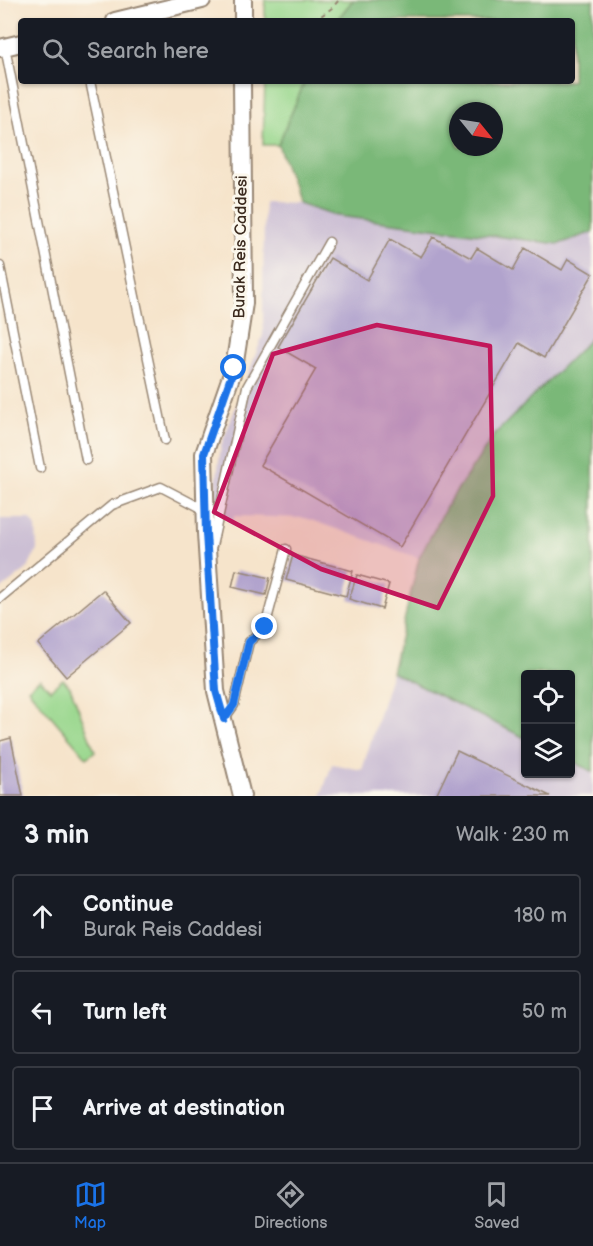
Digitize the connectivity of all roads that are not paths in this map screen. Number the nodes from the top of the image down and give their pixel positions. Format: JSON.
{"nodes":[{"id":1,"x":202,"y":0,"type":"edge"},
{"id":2,"x":127,"y":18,"type":"edge"},
{"id":3,"x":9,"y":46,"type":"edge"},
{"id":4,"x":91,"y":84,"type":"edge"},
{"id":5,"x":242,"y":84,"type":"edge"},
{"id":6,"x":329,"y":242,"type":"dead end"},
{"id":7,"x":0,"y":266,"type":"edge"},
{"id":8,"x":165,"y":440,"type":"dead end"},
{"id":9,"x":86,"y":460,"type":"dead end"},
{"id":10,"x":40,"y":468,"type":"dead end"},
{"id":11,"x":205,"y":510,"type":"junction"},
{"id":12,"x":286,"y":549,"type":"dead end"},
{"id":13,"x":208,"y":564,"type":"junction"},
{"id":14,"x":0,"y":598,"type":"edge"},
{"id":15,"x":224,"y":719,"type":"junction"},
{"id":16,"x":242,"y":796,"type":"edge"}],
"edges":[{"from":1,"to":2,"type":"street"},
{"from":3,"to":9,"type":"lane"},
{"from":4,"to":8,"type":"lane"},
{"from":5,"to":11,"type":"street","name":"Burak Reis Caddesi"},
{"from":6,"to":13,"type":"lane"},
{"from":7,"to":10,"type":"lane"},
{"from":11,"to":13,"type":"street","name":"Burak Reis Caddesi"},
{"from":11,"to":14,"type":"lane"},
{"from":12,"to":15,"type":"lane"},
{"from":13,"to":15,"type":"street","name":"Burak Reis Caddesi"},
{"from":15,"to":16,"type":"street","name":"Burak Reis Caddesi"}]}
